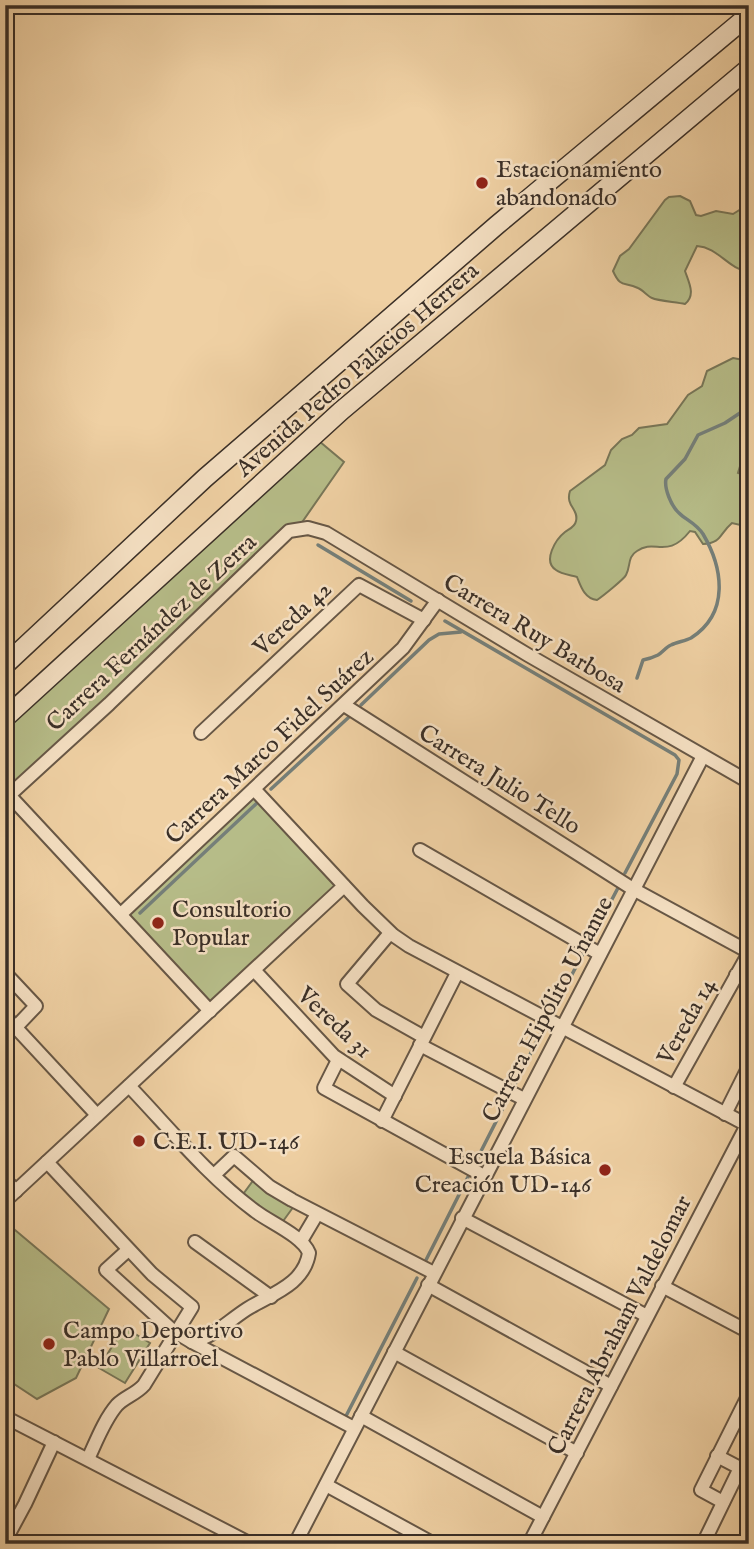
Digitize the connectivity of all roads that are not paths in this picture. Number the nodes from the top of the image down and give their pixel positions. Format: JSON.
{"nodes":[{"id":1,"x":749,"y":15,"type":"edge"},
{"id":2,"x":749,"y":68,"type":"edge"},
{"id":3,"x":298,"y":528,"type":"joint"},
{"id":4,"x":438,"y":600,"type":"junction"},
{"id":5,"x":425,"y":620,"type":"junction"},
{"id":6,"x":5,"y":665,"type":"edge"},
{"id":7,"x":344,"y":705,"type":"junction"},
{"id":8,"x":5,"y":718,"type":"edge"},
{"id":9,"x":201,"y":733,"type":"dead end"},
{"id":10,"x":703,"y":756,"type":"junction"},
{"id":11,"x":749,"y":782,"type":"edge"},
{"id":12,"x":254,"y":789,"type":"junction"},
{"id":13,"x":7,"y":797,"type":"edge"},
{"id":14,"x":420,"y":850,"type":"dead end"},
{"id":15,"x":344,"y":886,"type":"junction"},
{"id":16,"x":633,"y":889,"type":"junction"},
{"id":17,"x":121,"y":914,"type":"junction"},
{"id":18,"x":390,"y":933,"type":"junction"},
{"id":19,"x":591,"y":949,"type":"junction"},
{"id":20,"x":749,"y":952,"type":"edge"},
{"id":21,"x":254,"y":970,"type":"junction"},
{"id":22,"x":5,"y":973,"type":"edge"},
{"id":23,"x":457,"y":973,"type":"junction"},
{"id":24,"x":736,"y":975,"type":"junction"},
{"id":25,"x":749,"y":982,"type":"edge"},
{"id":26,"x":210,"y":1011,"type":"junction"},
{"id":27,"x":5,"y":1016,"type":"edge"},
{"id":28,"x":16,"y":1027,"type":"junction"},
{"id":29,"x":561,"y":1028,"type":"junction"},
{"id":30,"x":422,"y":1041,"type":"junction"},
{"id":31,"x":338,"y":1060,"type":"junction"},
{"id":32,"x":749,"y":1066,"type":"edge"},
{"id":33,"x":129,"y":1086,"type":"junction"},
{"id":34,"x":674,"y":1087,"type":"junction"},
{"id":35,"x":516,"y":1095,"type":"junction"},
{"id":36,"x":395,"y":1096,"type":"junction"},
{"id":37,"x":725,"y":1114,"type":"junction"},
{"id":38,"x":97,"y":1115,"type":"junction"},
{"id":39,"x":382,"y":1121,"type":"junction"},
{"id":40,"x":748,"y":1126,"type":"edge"},
{"id":41,"x":47,"y":1162,"type":"junction"},
{"id":42,"x":214,"y":1175,"type":"junction"},
{"id":43,"x":484,"y":1176,"type":"junction"},
{"id":44,"x":5,"y":1180,"type":"edge"},
{"id":45,"x":16,"y":1191,"type":"junction"},
{"id":46,"x":5,"y":1201,"type":"edge"},
{"id":47,"x":317,"y":1214,"type":"junction"},
{"id":48,"x":463,"y":1218,"type":"junction"},
{"id":49,"x":301,"y":1241,"type":"junction"},
{"id":50,"x":195,"y":1242,"type":"dead end"},
{"id":51,"x":128,"y":1250,"type":"junction"},
{"id":52,"x":431,"y":1279,"type":"junction"},
{"id":53,"x":662,"y":1286,"type":"junction"},
{"id":54,"x":271,"y":1297,"type":"junction"},
{"id":55,"x":647,"y":1316,"type":"junction"},
{"id":56,"x":175,"y":1332,"type":"junction"},
{"id":57,"x":749,"y":1332,"type":"edge"},
{"id":58,"x":191,"y":1342,"type":"junction"},
{"id":59,"x":394,"y":1352,"type":"junction"},
{"id":60,"x":611,"y":1386,"type":"junction"},
{"id":61,"x":749,"y":1394,"type":"edge"},
{"id":62,"x":5,"y":1417,"type":"edge"},
{"id":63,"x":358,"y":1422,"type":"junction"},
{"id":64,"x":54,"y":1442,"type":"junction"},
{"id":65,"x":577,"y":1453,"type":"junction"},
{"id":66,"x":717,"y":1456,"type":"junction"},
{"id":67,"x":88,"y":1459,"type":"junction"},
{"id":68,"x":326,"y":1485,"type":"junction"},
{"id":69,"x":723,"y":1502,"type":"junction"},
{"id":70,"x":543,"y":1517,"type":"junction"},
{"id":71,"x":5,"y":1541,"type":"edge"},
{"id":72,"x":532,"y":1543,"type":"edge"},
{"id":73,"x":251,"y":1544,"type":"edge"},
{"id":74,"x":295,"y":1544,"type":"edge"},
{"id":75,"x":434,"y":1544,"type":"edge"},
{"id":76,"x":702,"y":1544,"type":"edge"}],
"edges":[{"from":1,"to":6,"type":"main road","name":"Avenida Pedro Palacios Herrera"},
{"from":2,"to":8,"type":"main road","name":"Avenida Pedro Palacios Herrera"},
{"from":3,"to":4,"type":"street","name":"Carrera Ruy Barbosa"},
{"from":3,"to":13,"type":"street","name":"Carrera Fernández de Zerra"},
{"from":4,"to":5,"type":"street","name":"Carrera Marco Fidel Suárez"},
{"from":4,"to":10,"type":"street","name":"Carrera Ruy Barbosa"},
{"from":5,"to":7,"type":"street","name":"Carrera Marco Fidel Suárez"},
{"from":5,"to":9,"type":"street","name":"Vereda 42"},
{"from":7,"to":12,"type":"street","name":"Carrera Marco Fidel Suárez"},
{"from":7,"to":16,"type":"street","name":"Carrera Julio Tello"},
{"from":10,"to":11,"type":"street","name":"Carrera Ruy Barbosa"},
{"from":10,"to":16,"type":"street","name":"Carrera Hipólito Unanue"},
{"from":12,"to":15,"type":"street"},
{"from":12,"to":17,"type":"street","name":"Carrera Marco Fidel Suárez"},
{"from":13,"to":17,"type":"street"},
{"from":14,"to":19,"type":"street"},
{"from":15,"to":18,"type":"street"},
{"from":15,"to":21,"type":"street"},
{"from":16,"to":19,"type":"street","name":"Carrera Hipólito Unanue"},
{"from":16,"to":20,"type":"street","name":"Carrera Julio Tello"},
{"from":17,"to":26,"type":"street"},
{"from":18,"to":23,"type":"street"},
{"from":18,"to":30,"type":"street"},
{"from":19,"to":29,"type":"street","name":"Carrera Hipólito Unanue"},
{"from":20,"to":24,"type":"street","name":"Vereda 14"},
{"from":21,"to":26,"type":"street"},
{"from":21,"to":31,"type":"street","name":"Vereda 31"},
{"from":22,"to":28,"type":"street"},
{"from":23,"to":29,"type":"street"},
{"from":23,"to":30,"type":"street"},
{"from":24,"to":25,"type":"street"},
{"from":24,"to":34,"type":"street","name":"Vereda 14"},
{"from":26,"to":33,"type":"street"},
{"from":27,"to":28,"type":"street"},
{"from":28,"to":38,"type":"street"},
{"from":29,"to":34,"type":"street"},
{"from":29,"to":35,"type":"street","name":"Carrera Hipólito Unanue"},
{"from":30,"to":35,"type":"street"},
{"from":30,"to":36,"type":"street"},
{"from":31,"to":36,"type":"street","name":"Vereda 31"},
{"from":31,"to":39,"type":"street"},
{"from":32,"to":37,"type":"street"},
{"from":33,"to":38,"type":"street"},
{"from":33,"to":42,"type":"street"},
{"from":34,"to":37,"type":"street"},
{"from":35,"to":43,"type":"street","name":"Carrera Hipólito Unanue"},
{"from":36,"to":39,"type":"street"},
{"from":37,"to":40,"type":"street"},
{"from":38,"to":41,"type":"street"},
{"from":39,"to":43,"type":"street"},
{"from":40,"to":53,"type":"street","name":"Carrera Abraham Valdelomar"},
{"from":41,"to":45,"type":"street"},
{"from":41,"to":51,"type":"street"},
{"from":42,"to":47,"type":"street"},
{"from":42,"to":49,"type":"street"},
{"from":43,"to":48,"type":"street","name":"Carrera Hipólito Unanue"},
{"from":44,"to":45,"type":"street"},
{"from":45,"to":46,"type":"street"},
{"from":47,"to":49,"type":"street"},
{"from":47,"to":52,"type":"street"},
{"from":48,"to":52,"type":"street","name":"Carrera Hipólito Unanue"},
{"from":48,"to":55,"type":"street"},
{"from":49,"to":54,"type":"street"},
{"from":50,"to":54,"type":"street"},
{"from":51,"to":56,"type":"street"},
{"from":51,"to":56,"type":"street"},
{"from":52,"to":59,"type":"street","name":"Carrera Hipólito Unanue"},
{"from":52,"to":60,"type":"street"},
{"from":53,"to":55,"type":"street","name":"Carrera Abraham Valdelomar"},
{"from":53,"to":57,"type":"street"},
{"from":54,"to":58,"type":"street"},
{"from":55,"to":60,"type":"street","name":"Carrera Abraham Valdelomar"},
{"from":56,"to":58,"type":"street"},
{"from":56,"to":67,"type":"street"},
{"from":58,"to":63,"type":"street"},
{"from":59,"to":63,"type":"street","name":"Carrera Hipólito Unanue"},
{"from":59,"to":65,"type":"street"},
{"from":60,"to":65,"type":"street","name":"Carrera Abraham Valdelomar"},
{"from":61,"to":66,"type":"street"},
{"from":62,"to":64,"type":"street"},
{"from":63,"to":68,"type":"street","name":"Carrera Hipólito Unanue"},
{"from":63,"to":70,"type":"street"},
{"from":64,"to":67,"type":"street"},
{"from":64,"to":71,"type":"street"},
{"from":65,"to":70,"type":"street","name":"Carrera Abraham Valdelomar"},
{"from":66,"to":69,"type":"street"},
{"from":66,"to":69,"type":"street"},
{"from":67,"to":73,"type":"street"},
{"from":68,"to":74,"type":"street","name":"Carrera Hipólito Unanue"},
{"from":68,"to":75,"type":"street"},
{"from":69,"to":76,"type":"street"},
{"from":70,"to":72,"type":"street","name":"Carrera Abraham Valdelomar"}]}
